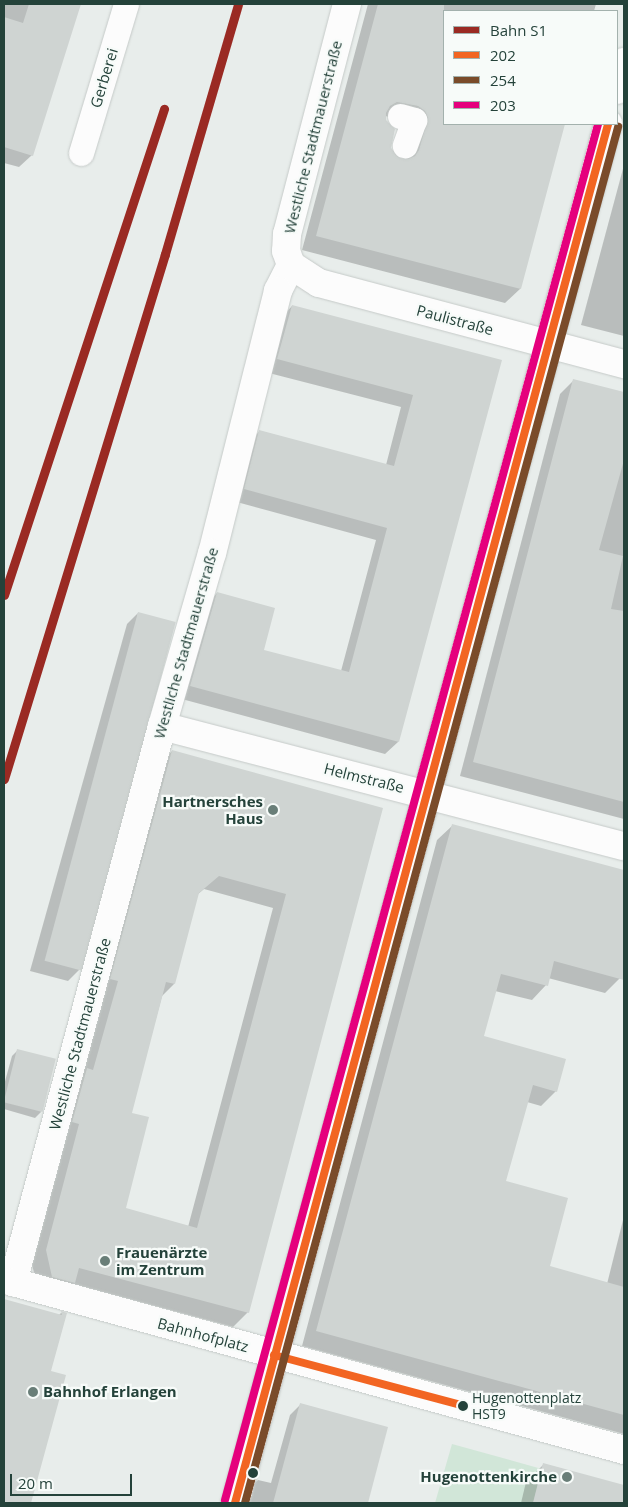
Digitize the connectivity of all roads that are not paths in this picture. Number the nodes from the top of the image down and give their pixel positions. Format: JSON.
{"nodes":[{"id":1,"x":126,"y":4,"type":"edge"},
{"id":2,"x":347,"y":4,"type":"edge"},
{"id":3,"x":624,"y":62,"type":"edge"},
{"id":4,"x":618,"y":86,"type":"edge"},
{"id":5,"x":400,"y":116,"type":"dead end"},
{"id":6,"x":608,"y":125,"type":"edge"},
{"id":7,"x":405,"y":145,"type":"dead end"},
{"id":8,"x":81,"y":153,"type":"dead end"},
{"id":9,"x":290,"y":265,"type":"junction"},
{"id":10,"x":548,"y":345,"type":"junction"},
{"id":11,"x":624,"y":364,"type":"edge"},
{"id":12,"x":162,"y":726,"type":"junction"},
{"id":13,"x":426,"y":794,"type":"junction"},
{"id":14,"x":624,"y":846,"type":"edge"},
{"id":15,"x":13,"y":1282,"type":"joint"},
{"id":16,"x":274,"y":1355,"type":"junction"},
{"id":17,"x":624,"y":1450,"type":"edge"},
{"id":18,"x":235,"y":1503,"type":"edge"}],
"edges":[{"from":1,"to":8,"type":"lane","name":"Gerberei"},
{"from":2,"to":9,"type":"street","name":"Westliche Stadtmauerstraße"},
{"from":3,"to":4,"type":"street"},
{"from":5,"to":7,"type":"lane"},
{"from":6,"to":10,"type":"street"},
{"from":9,"to":10,"type":"street","name":"Paulistraße"},
{"from":9,"to":12,"type":"street","name":"Westliche Stadtmauerstraße"},
{"from":10,"to":11,"type":"street","name":"Paulistraße"},
{"from":10,"to":13,"type":"street"},
{"from":12,"to":13,"type":"street","name":"Helmstraße"},
{"from":12,"to":15,"type":"street","name":"Westliche Stadtmauerstraße"},
{"from":13,"to":14,"type":"street","name":"Helmstraße"},
{"from":13,"to":16,"type":"street"},
{"from":15,"to":16,"type":"street","name":"Bahnhofplatz"},
{"from":16,"to":17,"type":"street","name":"Bahnhofplatz"},
{"from":16,"to":18,"type":"street"}]}
